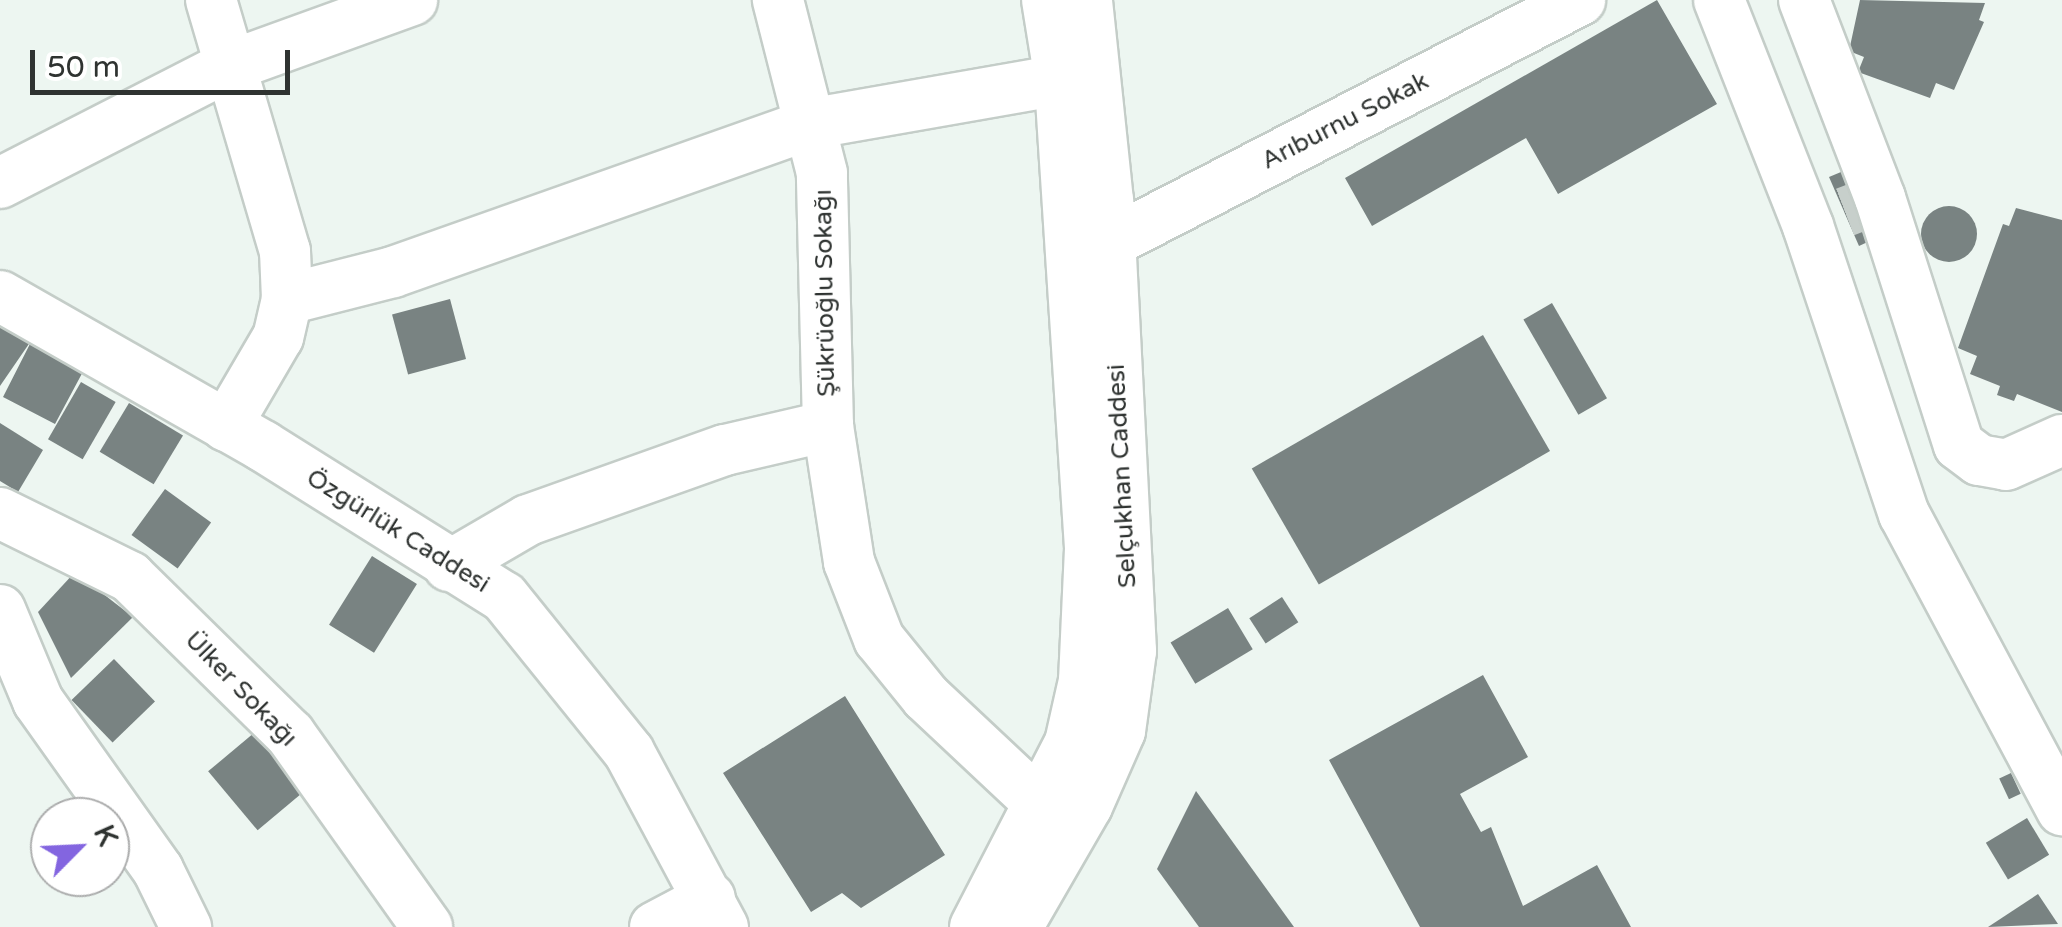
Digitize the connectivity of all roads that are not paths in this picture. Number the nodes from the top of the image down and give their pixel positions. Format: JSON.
{"nodes":[{"id":1,"x":211,"y":0,"type":"edge"},
{"id":2,"x":412,"y":0,"type":"edge"},
{"id":3,"x":778,"y":0,"type":"edge"},
{"id":4,"x":1047,"y":0,"type":"edge"},
{"id":5,"x":1087,"y":0,"type":"edge"},
{"id":6,"x":1580,"y":0,"type":"edge"},
{"id":7,"x":1719,"y":0,"type":"edge"},
{"id":8,"x":1804,"y":0,"type":"edge"},
{"id":9,"x":227,"y":67,"type":"junction"},
{"id":10,"x":1060,"y":80,"type":"junction"},
{"id":11,"x":814,"y":123,"type":"junction"},
{"id":12,"x":0,"y":183,"type":"edge"},
{"id":13,"x":1848,"y":211,"type":"junction"},
{"id":14,"x":1110,"y":242,"type":"junction"},
{"id":15,"x":0,"y":296,"type":"edge"},
{"id":16,"x":287,"y":299,"type":"junction"},
{"id":17,"x":226,"y":426,"type":"junction"},
{"id":18,"x":828,"y":426,"type":"junction"},
{"id":19,"x":2062,"y":440,"type":"edge"},
{"id":20,"x":0,"y":512,"type":"edge"},
{"id":21,"x":449,"y":566,"type":"junction"},
{"id":22,"x":0,"y":610,"type":"edge"},
{"id":23,"x":1042,"y":806,"type":"junction"},
{"id":24,"x":2062,"y":810,"type":"edge"},
{"id":25,"x":716,"y":912,"type":"edge"},
{"id":26,"x":186,"y":927,"type":"edge"},
{"id":27,"x":427,"y":927,"type":"edge"},
{"id":28,"x":655,"y":927,"type":"edge"},
{"id":29,"x":975,"y":927,"type":"edge"},
{"id":30,"x":1017,"y":927,"type":"edge"}],
"edges":[{"from":1,"to":9,"type":"street"},
{"from":2,"to":9,"type":"street"},
{"from":3,"to":11,"type":"street","name":"Şükrüoğlu Sokağı"},
{"from":4,"to":10,"type":"street","name":"Selçukhan Caddesi"},
{"from":5,"to":14,"type":"street","name":"Selçukhan Caddesi"},
{"from":6,"to":14,"type":"street","name":"Arıburnu Sokak"},
{"from":7,"to":13,"type":"street"},
{"from":8,"to":13,"type":"street"},
{"from":9,"to":12,"type":"street"},
{"from":9,"to":16,"type":"street"},
{"from":10,"to":11,"type":"street"},
{"from":10,"to":23,"type":"street","name":"Selçukhan Caddesi"},
{"from":11,"to":16,"type":"street"},
{"from":11,"to":18,"type":"street","name":"Şükrüoğlu Sokağı"},
{"from":13,"to":19,"type":"street"},
{"from":13,"to":24,"type":"street"},
{"from":14,"to":30,"type":"street","name":"Selçukhan Caddesi"},
{"from":15,"to":17,"type":"street","name":"Özgürlük Caddesi"},
{"from":16,"to":17,"type":"street"},
{"from":17,"to":21,"type":"street","name":"Özgürlük Caddesi"},
{"from":18,"to":21,"type":"street","name":"Şükrüoğlu Sokağı"},
{"from":18,"to":23,"type":"street"},
{"from":20,"to":27,"type":"street","name":"Ülker Sokağı"},
{"from":21,"to":25,"type":"street","name":"Özgürlük Caddesi"},
{"from":22,"to":26,"type":"street"},
{"from":23,"to":29,"type":"street","name":"Selçukhan Caddesi"},
{"from":25,"to":28,"type":"street"}]}
